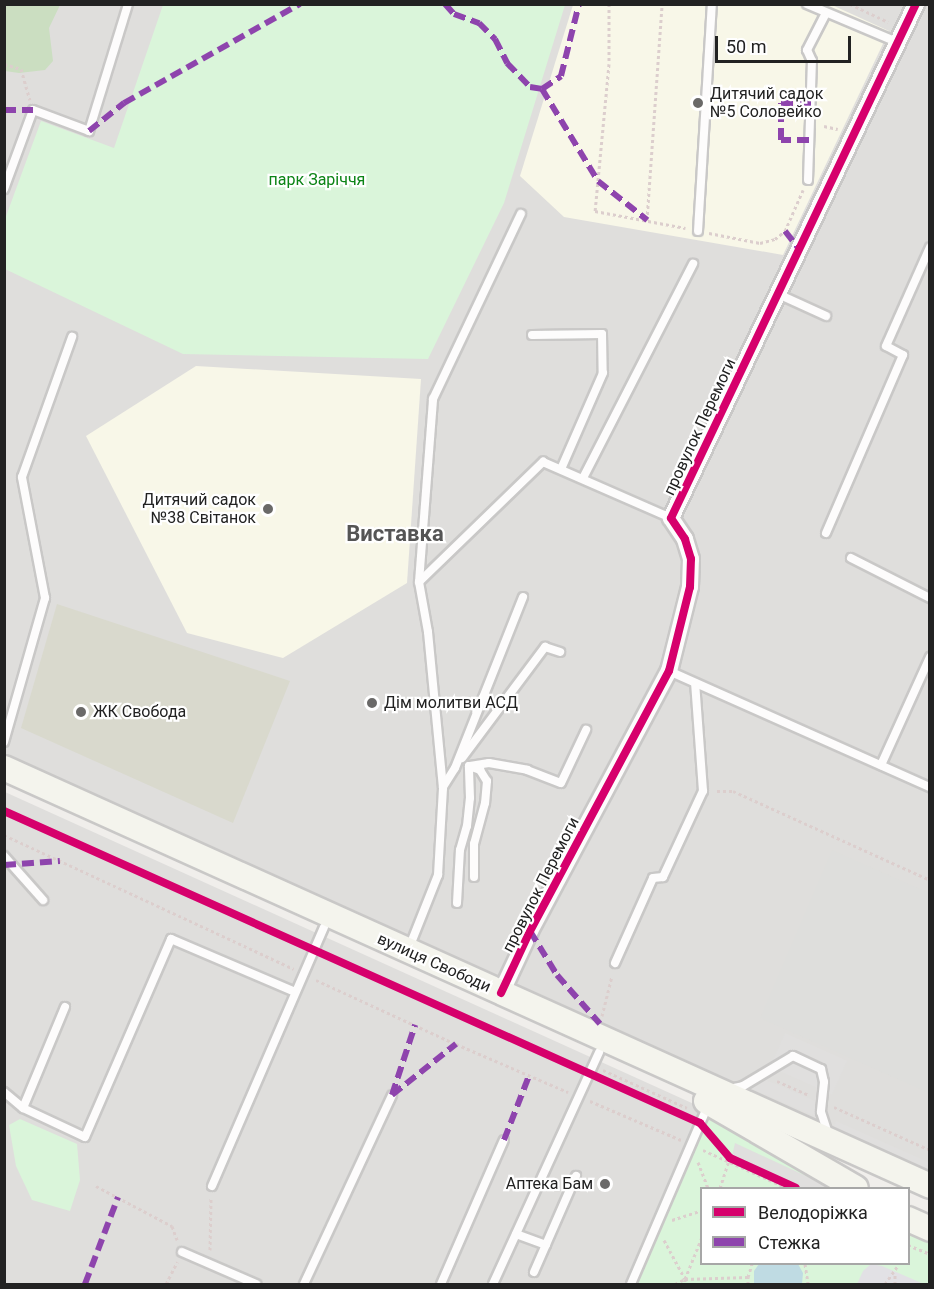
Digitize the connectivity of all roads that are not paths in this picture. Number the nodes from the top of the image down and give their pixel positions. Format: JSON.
{"nodes":[{"id":1,"x":128,"y":4,"type":"edge"},
{"id":2,"x":712,"y":4,"type":"edge"},
{"id":3,"x":807,"y":4,"type":"edge"},
{"id":4,"x":916,"y":4,"type":"edge"},
{"id":5,"x":826,"y":13,"type":"junction"},
{"id":6,"x":901,"y":36,"type":"junction"},
{"id":7,"x":808,"y":180,"type":"road end"},
{"id":8,"x":4,"y":189,"type":"edge"},
{"id":9,"x":521,"y":214,"type":"dead end"},
{"id":10,"x":698,"y":231,"type":"road end"},
{"id":11,"x":930,"y":248,"type":"edge"},
{"id":12,"x":693,"y":264,"type":"dead end"},
{"id":13,"x":778,"y":294,"type":"junction"},
{"id":14,"x":826,"y":316,"type":"dead end"},
{"id":15,"x":532,"y":335,"type":"dead end"},
{"id":16,"x":72,"y":337,"type":"dead end"},
{"id":17,"x":561,"y":469,"type":"junction"},
{"id":18,"x":583,"y":478,"type":"junction"},
{"id":19,"x":671,"y":518,"type":"junction"},
{"id":20,"x":826,"y":533,"type":"dead end"},
{"id":21,"x":851,"y":558,"type":"dead end"},
{"id":22,"x":419,"y":582,"type":"junction"},
{"id":23,"x":523,"y":597,"type":"dead end"},
{"id":24,"x":930,"y":598,"type":"edge"},
{"id":25,"x":560,"y":652,"type":"dead end"},
{"id":26,"x":930,"y":657,"type":"edge"},
{"id":27,"x":669,"y":671,"type":"junction"},
{"id":28,"x":695,"y":683,"type":"junction"},
{"id":29,"x":586,"y":730,"type":"dead end"},
{"id":30,"x":4,"y":742,"type":"edge"},
{"id":31,"x":881,"y":765,"type":"junction"},
{"id":32,"x":469,"y":766,"type":"junction"},
{"id":33,"x":4,"y":768,"type":"edge"},
{"id":34,"x":455,"y":768,"type":"junction"},
{"id":35,"x":4,"y":783,"type":"edge"},
{"id":36,"x":930,"y":787,"type":"edge"},
{"id":37,"x":443,"y":788,"type":"junction"},
{"id":38,"x":4,"y":856,"type":"edge"},
{"id":39,"x":474,"y":877,"type":"dead end"},
{"id":40,"x":43,"y":900,"type":"dead end"},
{"id":41,"x":457,"y":903,"type":"dead end"},
{"id":42,"x":324,"y":927,"type":"junction"},
{"id":43,"x":408,"y":951,"type":"junction"},
{"id":44,"x":615,"y":963,"type":"road end"},
{"id":45,"x":295,"y":992,"type":"junction"},
{"id":46,"x":501,"y":993,"type":"junction"},
{"id":47,"x":65,"y":1007,"type":"dead end"},
{"id":48,"x":594,"y":1064,"type":"junction"},
{"id":49,"x":665,"y":1067,"type":"junction"},
{"id":50,"x":4,"y":1092,"type":"edge"},
{"id":51,"x":392,"y":1095,"type":"dead end"},
{"id":52,"x":23,"y":1108,"type":"junction"},
{"id":53,"x":707,"y":1108,"type":"junction"},
{"id":54,"x":504,"y":1140,"type":"dead end"},
{"id":55,"x":835,"y":1143,"type":"junction"},
{"id":56,"x":576,"y":1176,"type":"dead end"},
{"id":57,"x":926,"y":1184,"type":"edge"},
{"id":58,"x":212,"y":1186,"type":"road end"},
{"id":59,"x":854,"y":1187,"type":"edge"},
{"id":60,"x":900,"y":1187,"type":"edge"},
{"id":61,"x":910,"y":1219,"type":"edge"},
{"id":62,"x":930,"y":1229,"type":"edge"},
{"id":63,"x":516,"y":1234,"type":"junction"},
{"id":64,"x":546,"y":1245,"type":"junction"},
{"id":65,"x":182,"y":1252,"type":"road end"},
{"id":66,"x":534,"y":1272,"type":"dead end"},
{"id":67,"x":256,"y":1284,"type":"edge"},
{"id":68,"x":304,"y":1284,"type":"edge"},
{"id":69,"x":441,"y":1284,"type":"edge"},
{"id":70,"x":493,"y":1284,"type":"edge"},
{"id":71,"x":632,"y":1284,"type":"edge"}],
"edges":[{"from":1,"to":8,"type":"lane"},
{"from":2,"to":10,"type":"lane"},
{"from":3,"to":5,"type":"lane"},
{"from":4,"to":6,"type":"street","name":"провулок Перемоги"},
{"from":5,"to":6,"type":"lane"},
{"from":5,"to":7,"type":"lane"},
{"from":6,"to":13,"type":"street","name":"провулок Перемоги"},
{"from":9,"to":22,"type":"lane"},
{"from":11,"to":20,"type":"lane"},
{"from":12,"to":18,"type":"lane"},
{"from":13,"to":14,"type":"lane"},
{"from":13,"to":19,"type":"street","name":"провулок Перемоги"},
{"from":15,"to":17,"type":"lane"},
{"from":16,"to":30,"type":"lane"},
{"from":17,"to":18,"type":"lane"},
{"from":17,"to":22,"type":"lane"},
{"from":18,"to":19,"type":"lane"},
{"from":19,"to":27,"type":"street","name":"провулок Перемоги"},
{"from":21,"to":24,"type":"lane"},
{"from":22,"to":37,"type":"lane"},
{"from":23,"to":34,"type":"lane"},
{"from":25,"to":34,"type":"lane"},
{"from":26,"to":31,"type":"lane"},
{"from":27,"to":28,"type":"lane"},
{"from":27,"to":46,"type":"street","name":"провулок Перемоги"},
{"from":28,"to":31,"type":"lane"},
{"from":28,"to":44,"type":"lane"},
{"from":29,"to":32,"type":"lane"},
{"from":31,"to":36,"type":"lane"},
{"from":32,"to":34,"type":"lane"},
{"from":32,"to":39,"type":"lane"},
{"from":32,"to":41,"type":"lane"},
{"from":33,"to":43,"type":"main road","name":"вулиця Свободи"},
{"from":34,"to":37,"type":"lane"},
{"from":35,"to":42,"type":"main road","name":"вулиця Свободи"},
{"from":37,"to":43,"type":"lane"},
{"from":38,"to":40,"type":"lane"},
{"from":42,"to":45,"type":"lane"},
{"from":42,"to":48,"type":"main road","name":"вулиця Свободи"},
{"from":43,"to":46,"type":"main road","name":"вулиця Свободи"},
{"from":45,"to":52,"type":"lane"},
{"from":45,"to":58,"type":"lane"},
{"from":46,"to":49,"type":"main road","name":"вулиця Свободи"},
{"from":47,"to":52,"type":"lane"},
{"from":48,"to":49,"type":"main road"},
{"from":48,"to":53,"type":"main road","name":"вулиця Свободи"},
{"from":48,"to":63,"type":"lane"},
{"from":49,"to":53,"type":"main road","name":"вулиця Свободи"},
{"from":50,"to":52,"type":"lane"},
{"from":51,"to":68,"type":"lane"},
{"from":53,"to":55,"type":"main road","name":"вулиця Свободи"},
{"from":53,"to":55,"type":"lane"},
{"from":53,"to":59,"type":"main road","name":"вулиця Свободи"},
{"from":53,"to":71,"type":"lane"},
{"from":54,"to":69,"type":"lane"},
{"from":55,"to":57,"type":"main road","name":"вулиця Свободи"},
{"from":56,"to":64,"type":"lane"},
{"from":57,"to":60,"type":"main road"},
{"from":61,"to":62,"type":"main road"},
{"from":63,"to":64,"type":"lane"},
{"from":63,"to":70,"type":"lane"},
{"from":64,"to":66,"type":"lane"},
{"from":65,"to":67,"type":"lane"}]}
